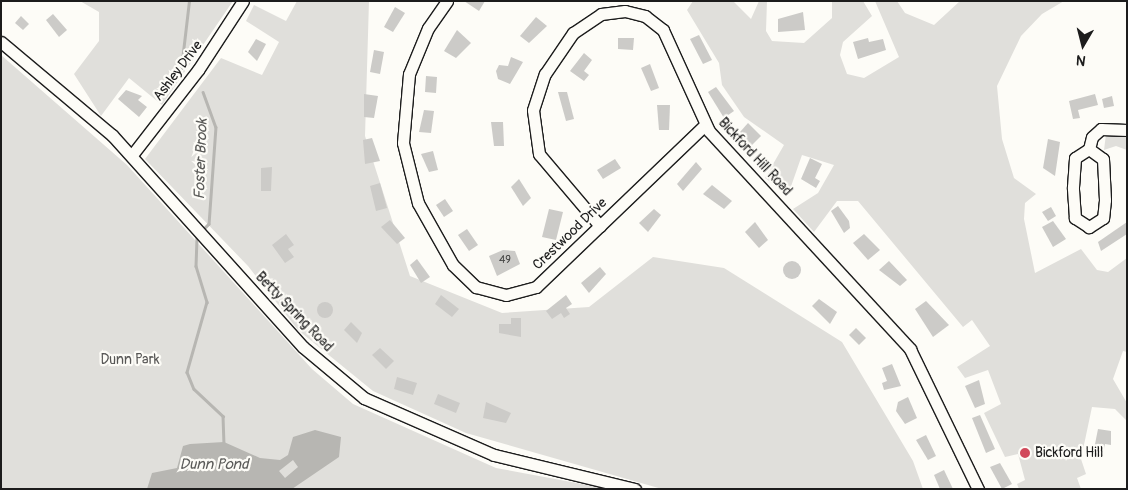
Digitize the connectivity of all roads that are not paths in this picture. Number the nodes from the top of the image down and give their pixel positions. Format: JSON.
{"nodes":[{"id":1,"x":244,"y":1,"type":"edge"},
{"id":2,"x":447,"y":1,"type":"edge"},
{"id":3,"x":1,"y":42,"type":"edge"},
{"id":4,"x":705,"y":125,"type":"junction"},
{"id":5,"x":1127,"y":130,"type":"edge"},
{"id":6,"x":1089,"y":149,"type":"junction"},
{"id":7,"x":132,"y":155,"type":"junction"},
{"id":8,"x":600,"y":226,"type":"junction"},
{"id":9,"x":635,"y":489,"type":"edge"},
{"id":10,"x":978,"y":489,"type":"edge"}],
"edges":[{"from":1,"to":7,"type":"street","name":"Ashley Drive"},
{"from":2,"to":8,"type":"street","name":"Crestwood Drive"},
{"from":3,"to":7,"type":"street","name":"Betty Spring Road"},
{"from":4,"to":8,"type":"street","name":"Crestwood Drive"},
{"from":4,"to":8,"type":"street","name":"Bickford Hill Road"},
{"from":4,"to":10,"type":"street","name":"Bickford Hill Road"},
{"from":5,"to":6,"type":"street"},
{"from":6,"to":6,"type":"street"},
{"from":7,"to":9,"type":"street","name":"Betty Spring Road"}]}
